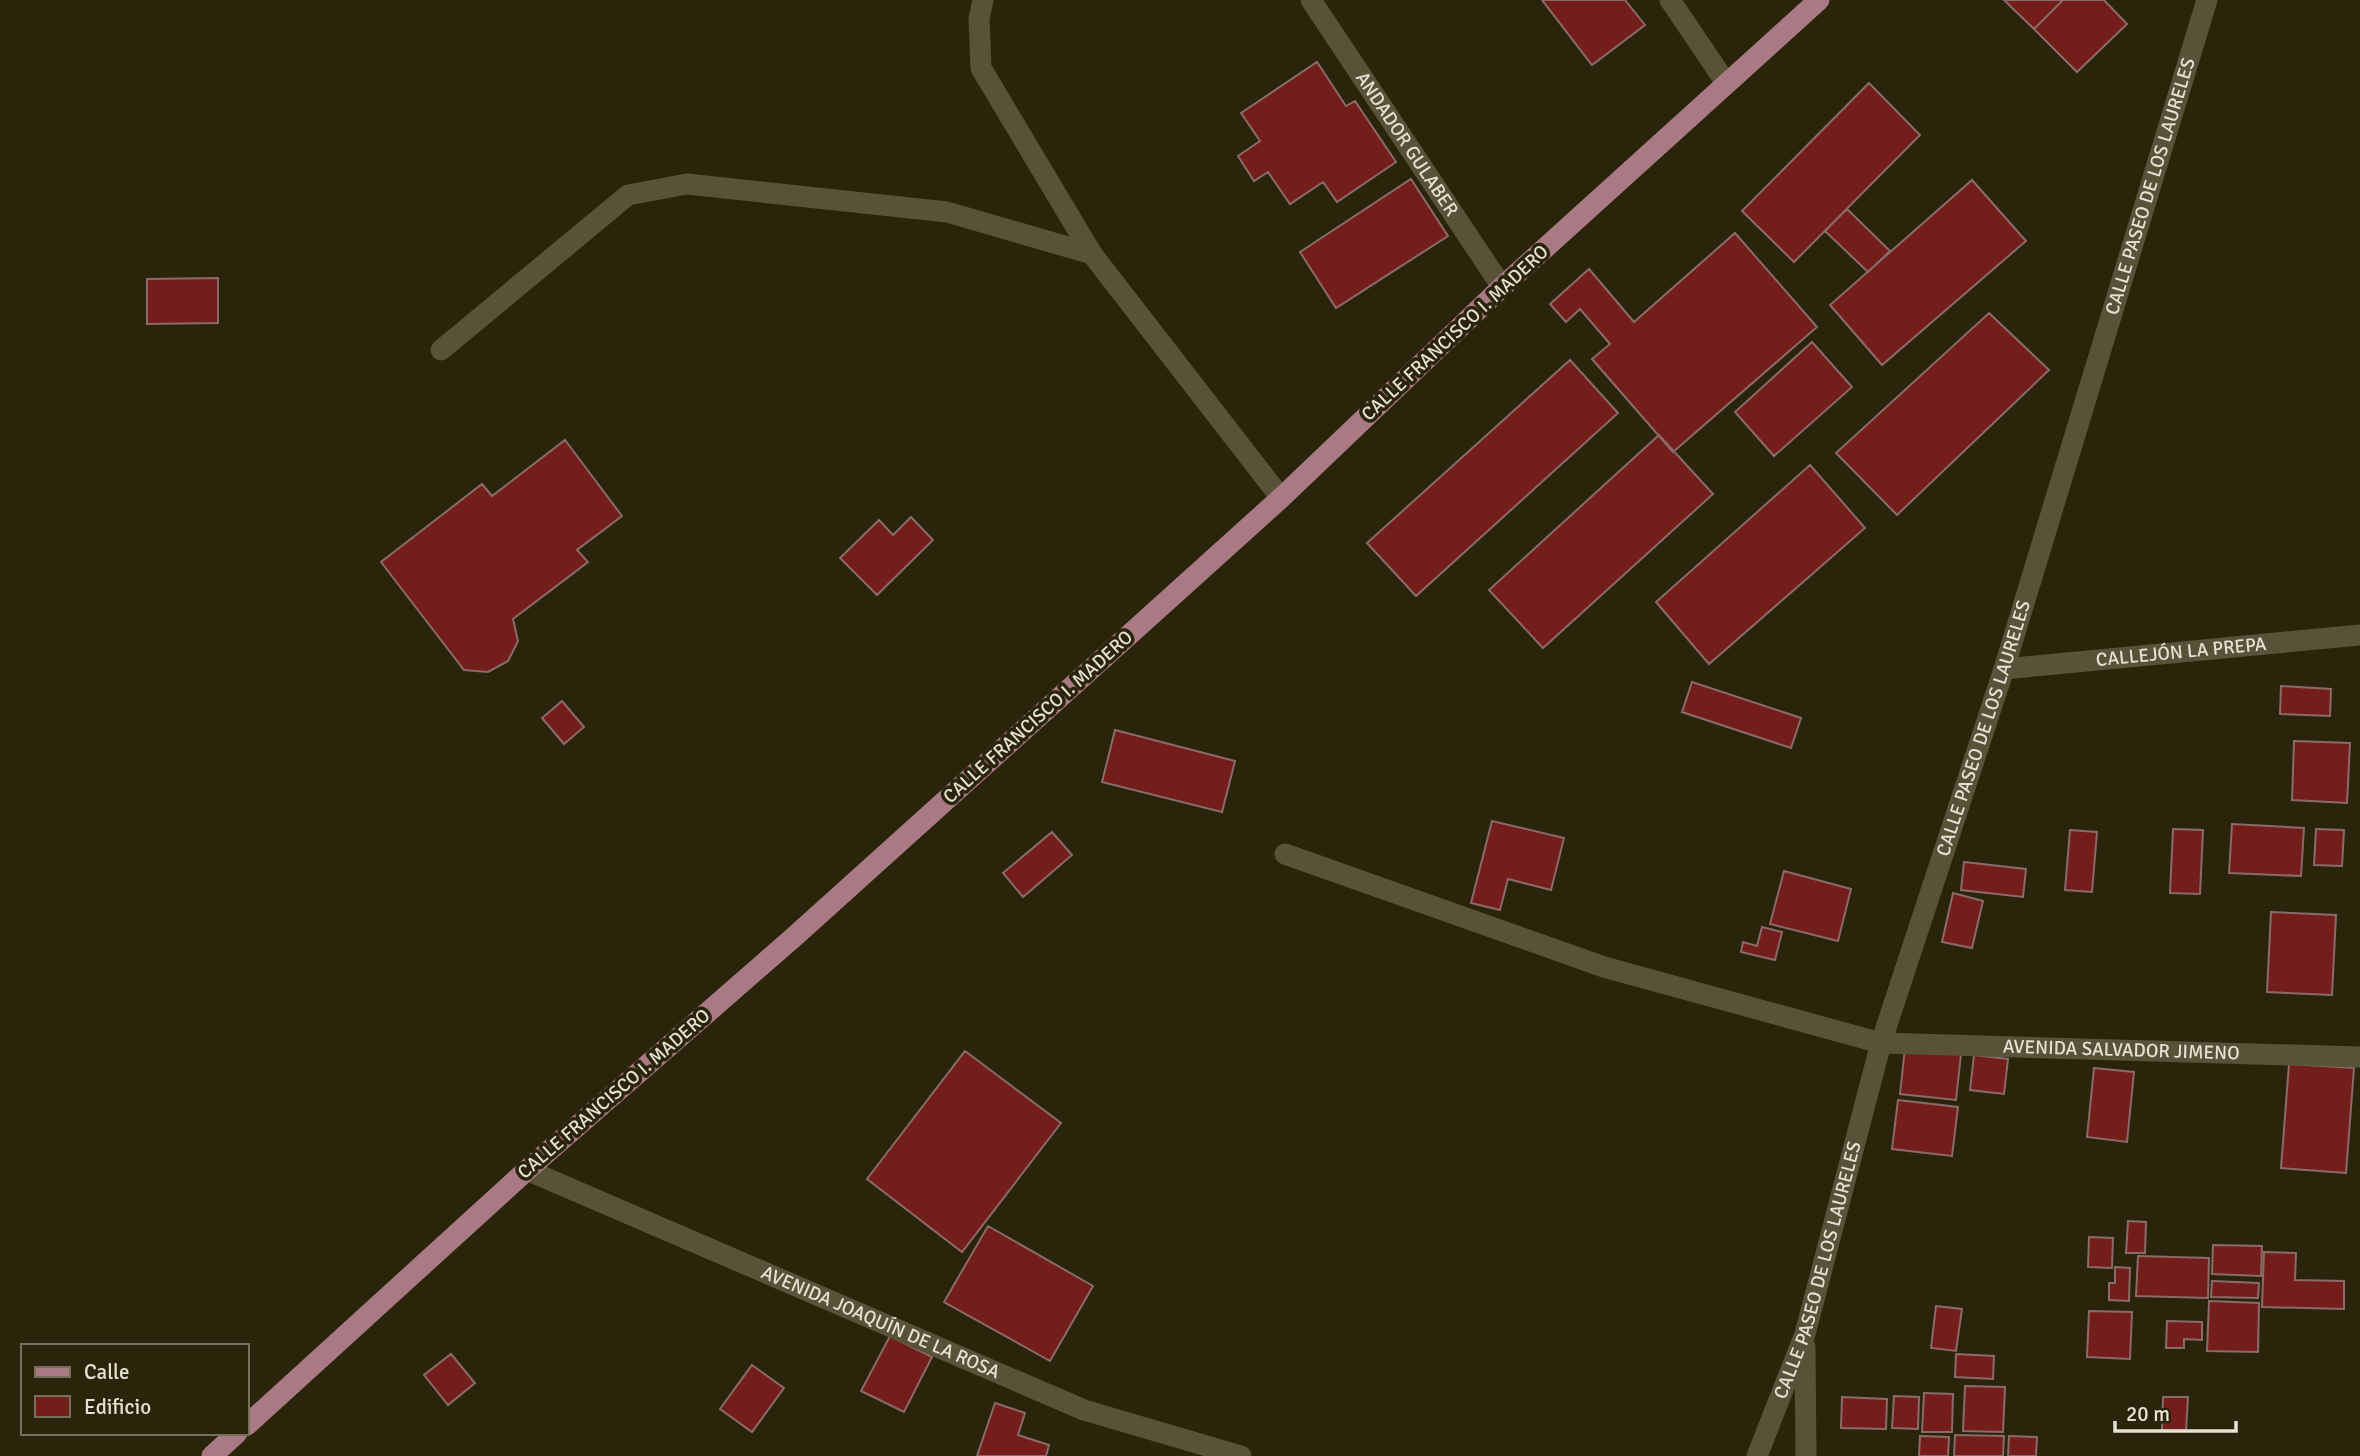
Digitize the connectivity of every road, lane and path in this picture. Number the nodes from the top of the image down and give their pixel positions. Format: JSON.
{"nodes":[{"id":1,"x":983,"y":0,"type":"edge"},
{"id":2,"x":1311,"y":0,"type":"edge"},
{"id":3,"x":1670,"y":0,"type":"edge"},
{"id":4,"x":1819,"y":0,"type":"edge"},
{"id":5,"x":2207,"y":0,"type":"edge"},
{"id":6,"x":1726,"y":83,"type":"junction"},
{"id":7,"x":1092,"y":254,"type":"junction"},
{"id":8,"x":1502,"y":287,"type":"junction"},
{"id":9,"x":441,"y":350,"type":"dead end"},
{"id":10,"x":1281,"y":498,"type":"junction"},
{"id":11,"x":2360,"y":635,"type":"edge"},
{"id":12,"x":2004,"y":669,"type":"junction"},
{"id":13,"x":1285,"y":854,"type":"dead end"},
{"id":14,"x":1881,"y":1043,"type":"junction"},
{"id":15,"x":2360,"y":1057,"type":"edge"},
{"id":16,"x":527,"y":1170,"type":"junction"},
{"id":17,"x":1805,"y":1334,"type":"junction"},
{"id":18,"x":248,"y":1423,"type":"edge"},
{"id":19,"x":235,"y":1435,"type":"edge"},
{"id":20,"x":212,"y":1456,"type":"edge"},
{"id":21,"x":1241,"y":1456,"type":"edge"},
{"id":22,"x":1757,"y":1456,"type":"edge"},
{"id":23,"x":1806,"y":1456,"type":"edge"}],
"edges":[{"from":1,"to":7,"type":"street"},
{"from":2,"to":8,"type":"street","name":"ANDADOR GULABER"},
{"from":3,"to":6,"type":"street"},
{"from":4,"to":6,"type":"main road","name":"CALLE FRANCISCO I. MADERO"},
{"from":5,"to":12,"type":"street","name":"CALLE PASEO DE LOS LAURELES"},
{"from":6,"to":8,"type":"main road","name":"CALLE FRANCISCO I. MADERO"},
{"from":7,"to":9,"type":"street"},
{"from":7,"to":10,"type":"street"},
{"from":8,"to":10,"type":"main road","name":"CALLE FRANCISCO I. MADERO"},
{"from":10,"to":16,"type":"main road","name":"CALLE FRANCISCO I. MADERO"},
{"from":11,"to":12,"type":"street","name":"CALLEJÓN LA PREPA"},
{"from":12,"to":14,"type":"street","name":"CALLE PASEO DE LOS LAURELES"},
{"from":13,"to":14,"type":"street","name":"AVENIDA SALVADOR JIMENO"},
{"from":14,"to":15,"type":"street","name":"AVENIDA SALVADOR JIMENO"},
{"from":14,"to":17,"type":"street","name":"CALLE PASEO DE LOS LAURELES"},
{"from":16,"to":18,"type":"main road","name":"CALLE FRANCISCO I. MADERO"},
{"from":16,"to":21,"type":"street","name":"AVENIDA JOAQUÍN DE LA ROSA"},
{"from":17,"to":22,"type":"street","name":"CALLE PASEO DE LOS LAURELES"},
{"from":17,"to":23,"type":"street"},
{"from":19,"to":20,"type":"main road"}]}
